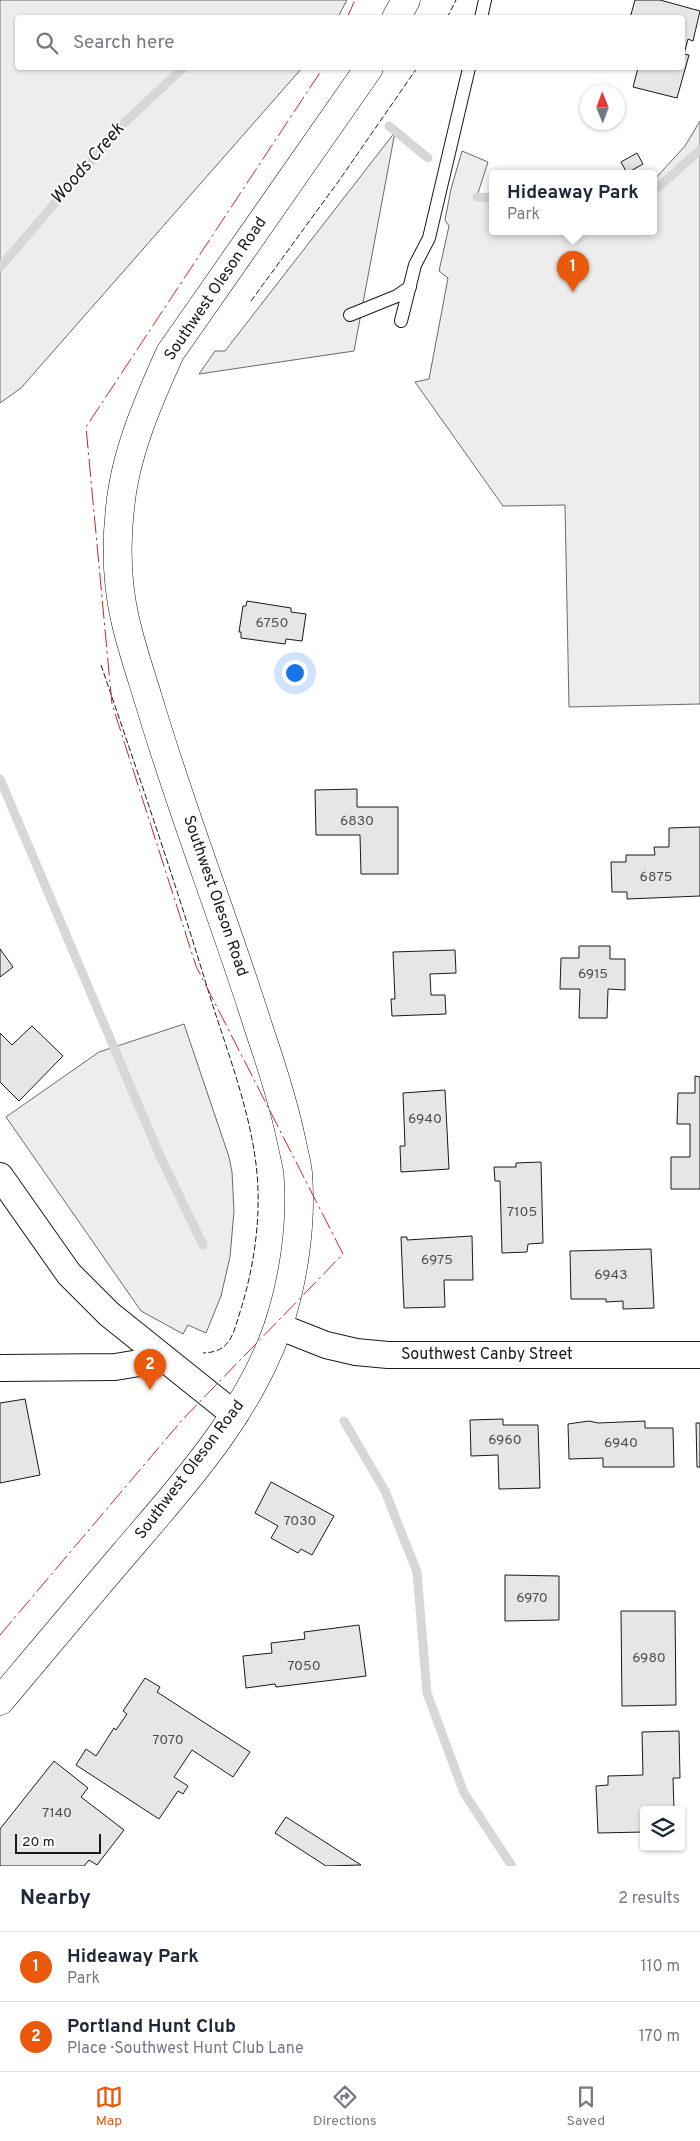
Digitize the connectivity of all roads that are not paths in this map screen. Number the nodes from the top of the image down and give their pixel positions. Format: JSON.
{"nodes":[{"id":1,"x":406,"y":0,"type":"edge"},
{"id":2,"x":485,"y":0,"type":"edge"},
{"id":3,"x":398,"y":15,"type":"edge"},
{"id":4,"x":481,"y":15,"type":"edge"},
{"id":5,"x":368,"y":70,"type":"edge"},
{"id":6,"x":469,"y":70,"type":"edge"},
{"id":7,"x":410,"y":287,"type":"junction"},
{"id":8,"x":350,"y":315,"type":"dead end"},
{"id":9,"x":401,"y":322,"type":"dead end"},
{"id":10,"x":0,"y":1176,"type":"edge"},
{"id":11,"x":278,"y":1326,"type":"junction"},
{"id":12,"x":700,"y":1355,"type":"edge"},
{"id":13,"x":164,"y":1359,"type":"junction"},
{"id":14,"x":0,"y":1368,"type":"edge"},
{"id":15,"x":236,"y":1416,"type":"junction"},
{"id":16,"x":0,"y":1701,"type":"edge"}],
"edges":[{"from":1,"to":3,"type":"main road"},
{"from":2,"to":4,"type":"lane"},
{"from":5,"to":11,"type":"main road","name":"Southwest Oleson Road"},
{"from":6,"to":7,"type":"lane"},
{"from":7,"to":8,"type":"lane"},
{"from":7,"to":9,"type":"lane"},
{"from":10,"to":13,"type":"street"},
{"from":11,"to":12,"type":"street","name":"Southwest Canby Street"},
{"from":11,"to":15,"type":"main road","name":"Southwest Oleson Road"},
{"from":13,"to":14,"type":"street"},
{"from":13,"to":15,"type":"street"},
{"from":15,"to":16,"type":"main road","name":"Southwest Oleson Road"}]}
